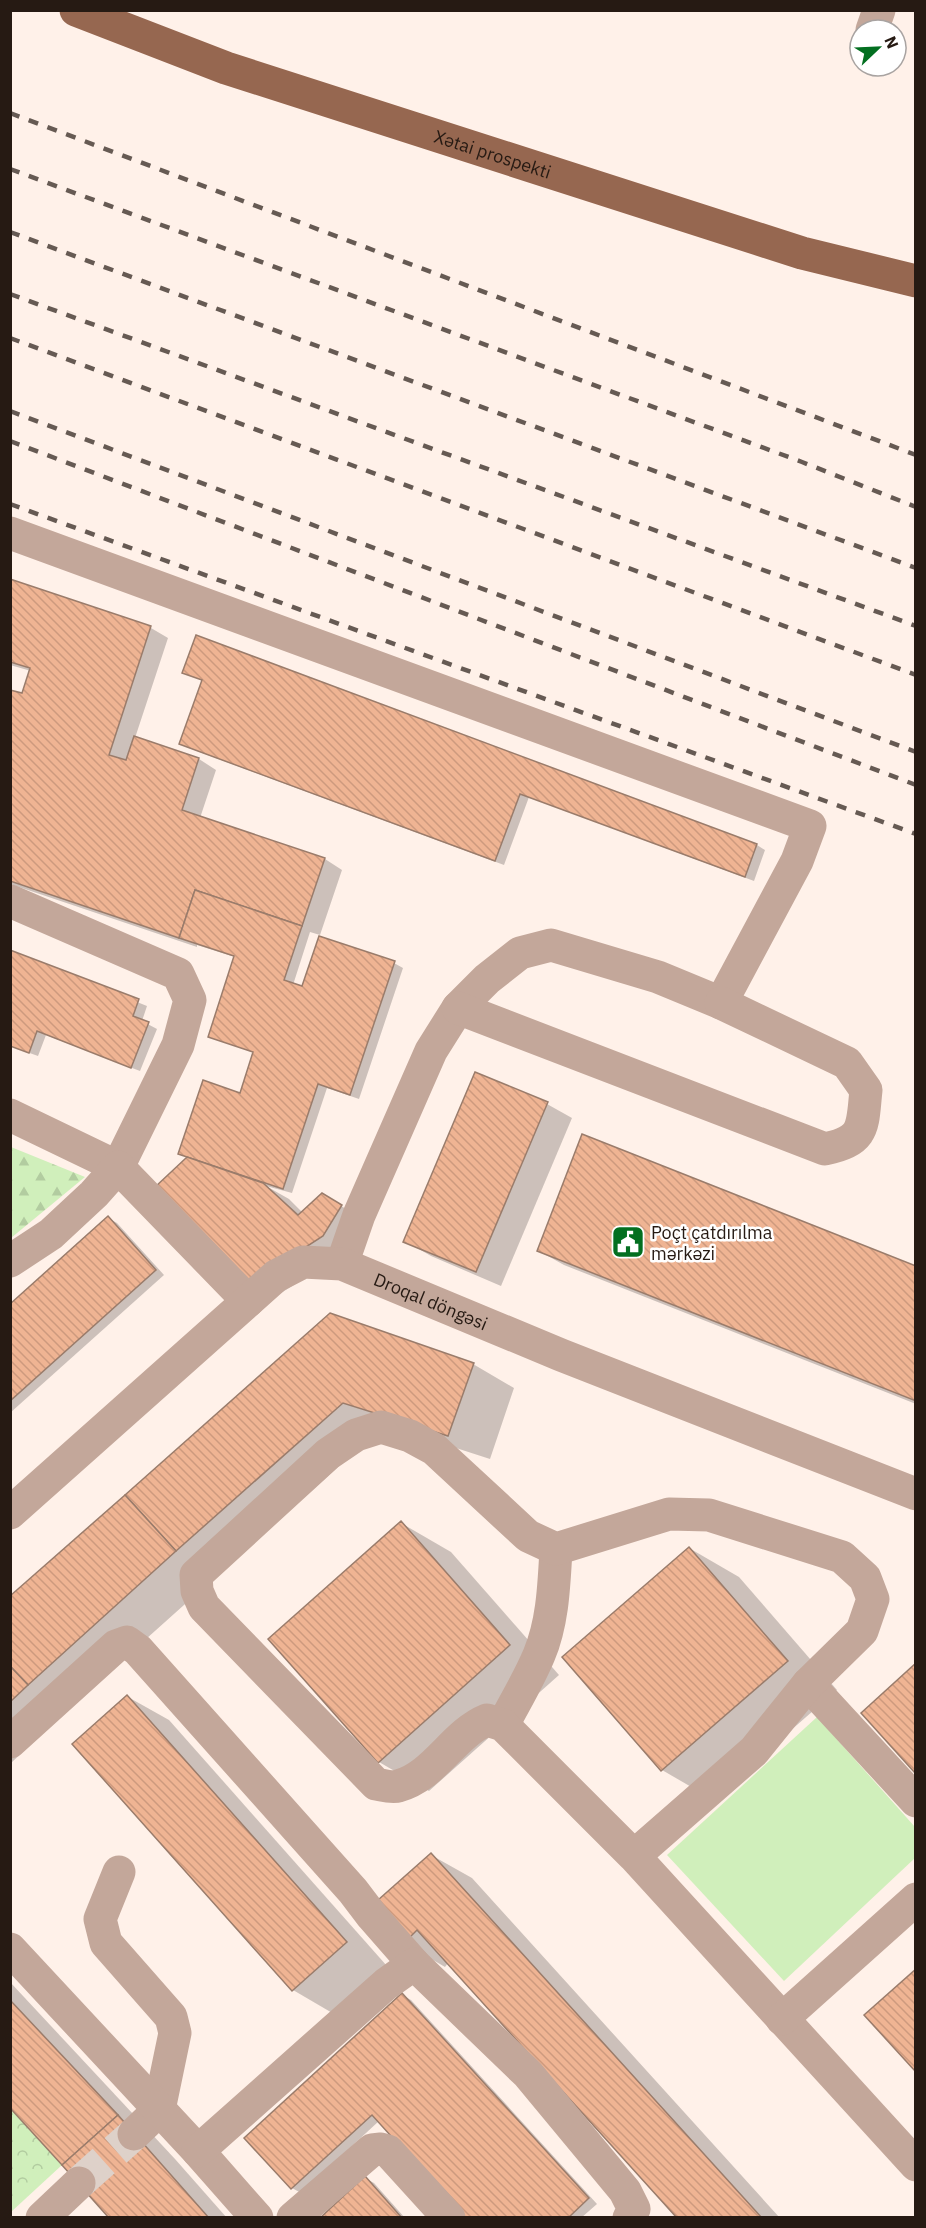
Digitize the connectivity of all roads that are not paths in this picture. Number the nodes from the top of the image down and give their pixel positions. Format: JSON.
{"nodes":[{"id":1,"x":76,"y":10,"type":"edge"},
{"id":2,"x":915,"y":281,"type":"edge"},
{"id":3,"x":10,"y":533,"type":"edge"},
{"id":4,"x":10,"y":901,"type":"edge"},
{"id":5,"x":721,"y":1003,"type":"junction"},
{"id":6,"x":458,"y":1008,"type":"junction"},
{"id":7,"x":10,"y":1115,"type":"edge"},
{"id":8,"x":118,"y":1167,"type":"junction"},
{"id":9,"x":10,"y":1261,"type":"edge"},
{"id":10,"x":342,"y":1264,"type":"junction"},
{"id":11,"x":248,"y":1301,"type":"junction"},
{"id":12,"x":915,"y":1494,"type":"edge"},
{"id":13,"x":10,"y":1514,"type":"edge"},
{"id":14,"x":556,"y":1549,"type":"junction"},
{"id":15,"x":808,"y":1684,"type":"junction"},
{"id":16,"x":503,"y":1725,"type":"junction"},
{"id":17,"x":10,"y":1742,"type":"edge"},
{"id":18,"x":915,"y":1801,"type":"edge"},
{"id":19,"x":634,"y":1856,"type":"junction"},
{"id":20,"x":119,"y":1872,"type":"dead end"},
{"id":21,"x":915,"y":1899,"type":"edge"},
{"id":22,"x":10,"y":1949,"type":"edge"},
{"id":23,"x":414,"y":1964,"type":"junction"},
{"id":24,"x":782,"y":2019,"type":"junction"},
{"id":25,"x":159,"y":2110,"type":"junction"},
{"id":26,"x":134,"y":2134,"type":"tunnel mouth"},
{"id":27,"x":198,"y":2151,"type":"junction"},
{"id":28,"x":915,"y":2165,"type":"edge"},
{"id":29,"x":79,"y":2183,"type":"tunnel mouth"},
{"id":30,"x":42,"y":2217,"type":"edge"},
{"id":31,"x":257,"y":2217,"type":"edge"},
{"id":32,"x":293,"y":2217,"type":"edge"},
{"id":33,"x":449,"y":2217,"type":"edge"},
{"id":34,"x":629,"y":2217,"type":"edge"}],
"edges":[{"from":1,"to":2,"type":"main road","name":"Xətai prospekti"},
{"from":3,"to":5,"type":"lane"},
{"from":4,"to":8,"type":"lane"},
{"from":5,"to":6,"type":"lane"},
{"from":5,"to":6,"type":"lane"},
{"from":6,"to":10,"type":"lane"},
{"from":7,"to":8,"type":"lane"},
{"from":8,"to":9,"type":"lane"},
{"from":8,"to":11,"type":"lane"},
{"from":10,"to":11,"type":"lane","name":"Droqal döngəsi"},
{"from":10,"to":12,"type":"lane","name":"Droqal döngəsi"},
{"from":11,"to":13,"type":"lane","name":"Droqal döngəsi"},
{"from":14,"to":15,"type":"lane"},
{"from":14,"to":16,"type":"lane"},
{"from":14,"to":16,"type":"lane"},
{"from":15,"to":18,"type":"lane"},
{"from":15,"to":19,"type":"lane"},
{"from":16,"to":19,"type":"lane"},
{"from":17,"to":23,"type":"lane"},
{"from":19,"to":24,"type":"lane"},
{"from":20,"to":25,"type":"lane"},
{"from":21,"to":24,"type":"lane"},
{"from":22,"to":25,"type":"lane"},
{"from":23,"to":27,"type":"lane"},
{"from":23,"to":34,"type":"lane"},
{"from":24,"to":28,"type":"lane"},
{"from":25,"to":26,"type":"lane"},
{"from":25,"to":27,"type":"lane"},
{"from":27,"to":31,"type":"lane"},
{"from":29,"to":30,"type":"lane"},
{"from":32,"to":33,"type":"lane"}]}
